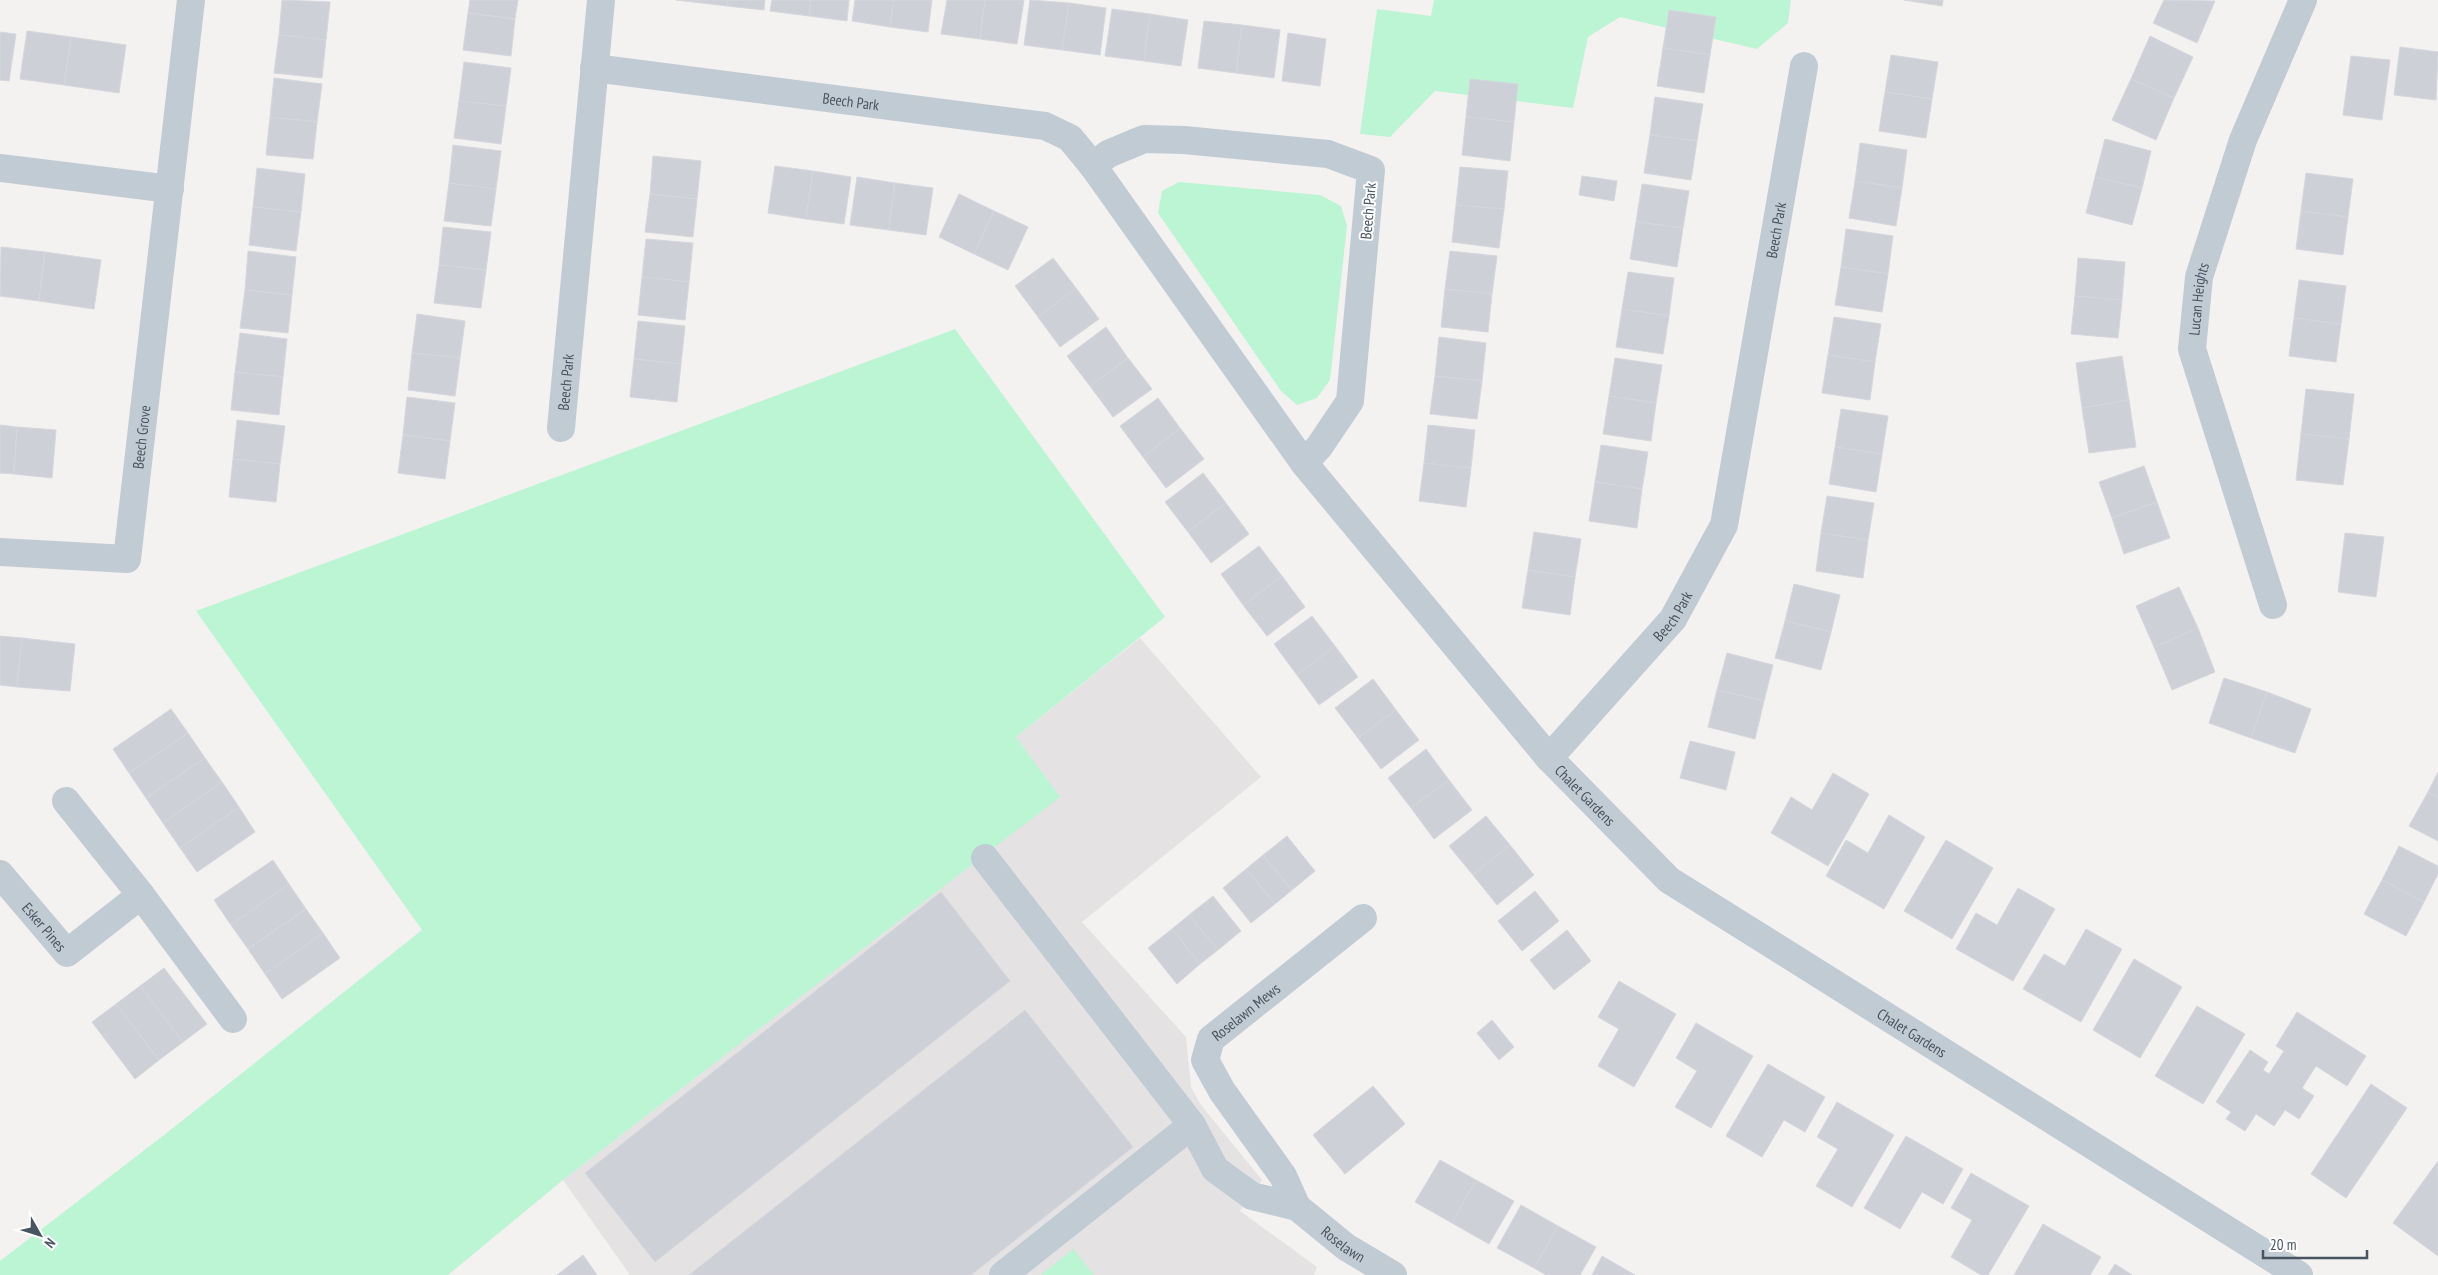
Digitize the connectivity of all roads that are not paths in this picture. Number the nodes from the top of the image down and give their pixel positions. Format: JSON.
{"nodes":[{"id":1,"x":191,"y":0,"type":"edge"},
{"id":2,"x":602,"y":0,"type":"edge"},
{"id":3,"x":2302,"y":0,"type":"edge"},
{"id":4,"x":1804,"y":66,"type":"dead end"},
{"id":5,"x":594,"y":68,"type":"junction"},
{"id":6,"x":1093,"y":166,"type":"junction"},
{"id":7,"x":0,"y":168,"type":"edge"},
{"id":8,"x":170,"y":189,"type":"junction"},
{"id":9,"x":561,"y":428,"type":"dead end"},
{"id":10,"x":1304,"y":464,"type":"junction"},
{"id":11,"x":0,"y":552,"type":"edge"},
{"id":12,"x":2273,"y":606,"type":"dead end"},
{"id":13,"x":1549,"y":758,"type":"junction"},
{"id":14,"x":66,"y":801,"type":"dead end"},
{"id":15,"x":985,"y":858,"type":"dead end"},
{"id":16,"x":0,"y":874,"type":"edge"},
{"id":17,"x":141,"y":895,"type":"junction"},
{"id":18,"x":1363,"y":918,"type":"dead end"},
{"id":19,"x":234,"y":1019,"type":"dead end"},
{"id":20,"x":1192,"y":1125,"type":"junction"},
{"id":21,"x":1297,"y":1207,"type":"junction"},
{"id":22,"x":1003,"y":1275,"type":"edge"},
{"id":23,"x":1393,"y":1275,"type":"edge"},
{"id":24,"x":2299,"y":1275,"type":"edge"}],
"edges":[{"from":1,"to":8,"type":"street","name":"Beech Grove"},
{"from":2,"to":5,"type":"street","name":"Beech Park"},
{"from":3,"to":12,"type":"street","name":"Lucan Heights"},
{"from":4,"to":13,"type":"street","name":"Beech Park"},
{"from":5,"to":6,"type":"street","name":"Beech Park"},
{"from":5,"to":9,"type":"street","name":"Beech Park"},
{"from":6,"to":10,"type":"street","name":"Beech Park"},
{"from":6,"to":10,"type":"street","name":"Beech Park"},
{"from":7,"to":8,"type":"street"},
{"from":8,"to":11,"type":"street","name":"Beech Grove"},
{"from":10,"to":13,"type":"street","name":"Beech Park"},
{"from":13,"to":24,"type":"street","name":"Chalet Gardens"},
{"from":14,"to":17,"type":"street"},
{"from":15,"to":20,"type":"street"},
{"from":16,"to":17,"type":"street","name":"Esker Pines"},
{"from":17,"to":19,"type":"street"},
{"from":18,"to":21,"type":"street","name":"Roselawn Mews"},
{"from":20,"to":21,"type":"street"},
{"from":20,"to":22,"type":"street"},
{"from":21,"to":23,"type":"street","name":"Roselawn"}]}
